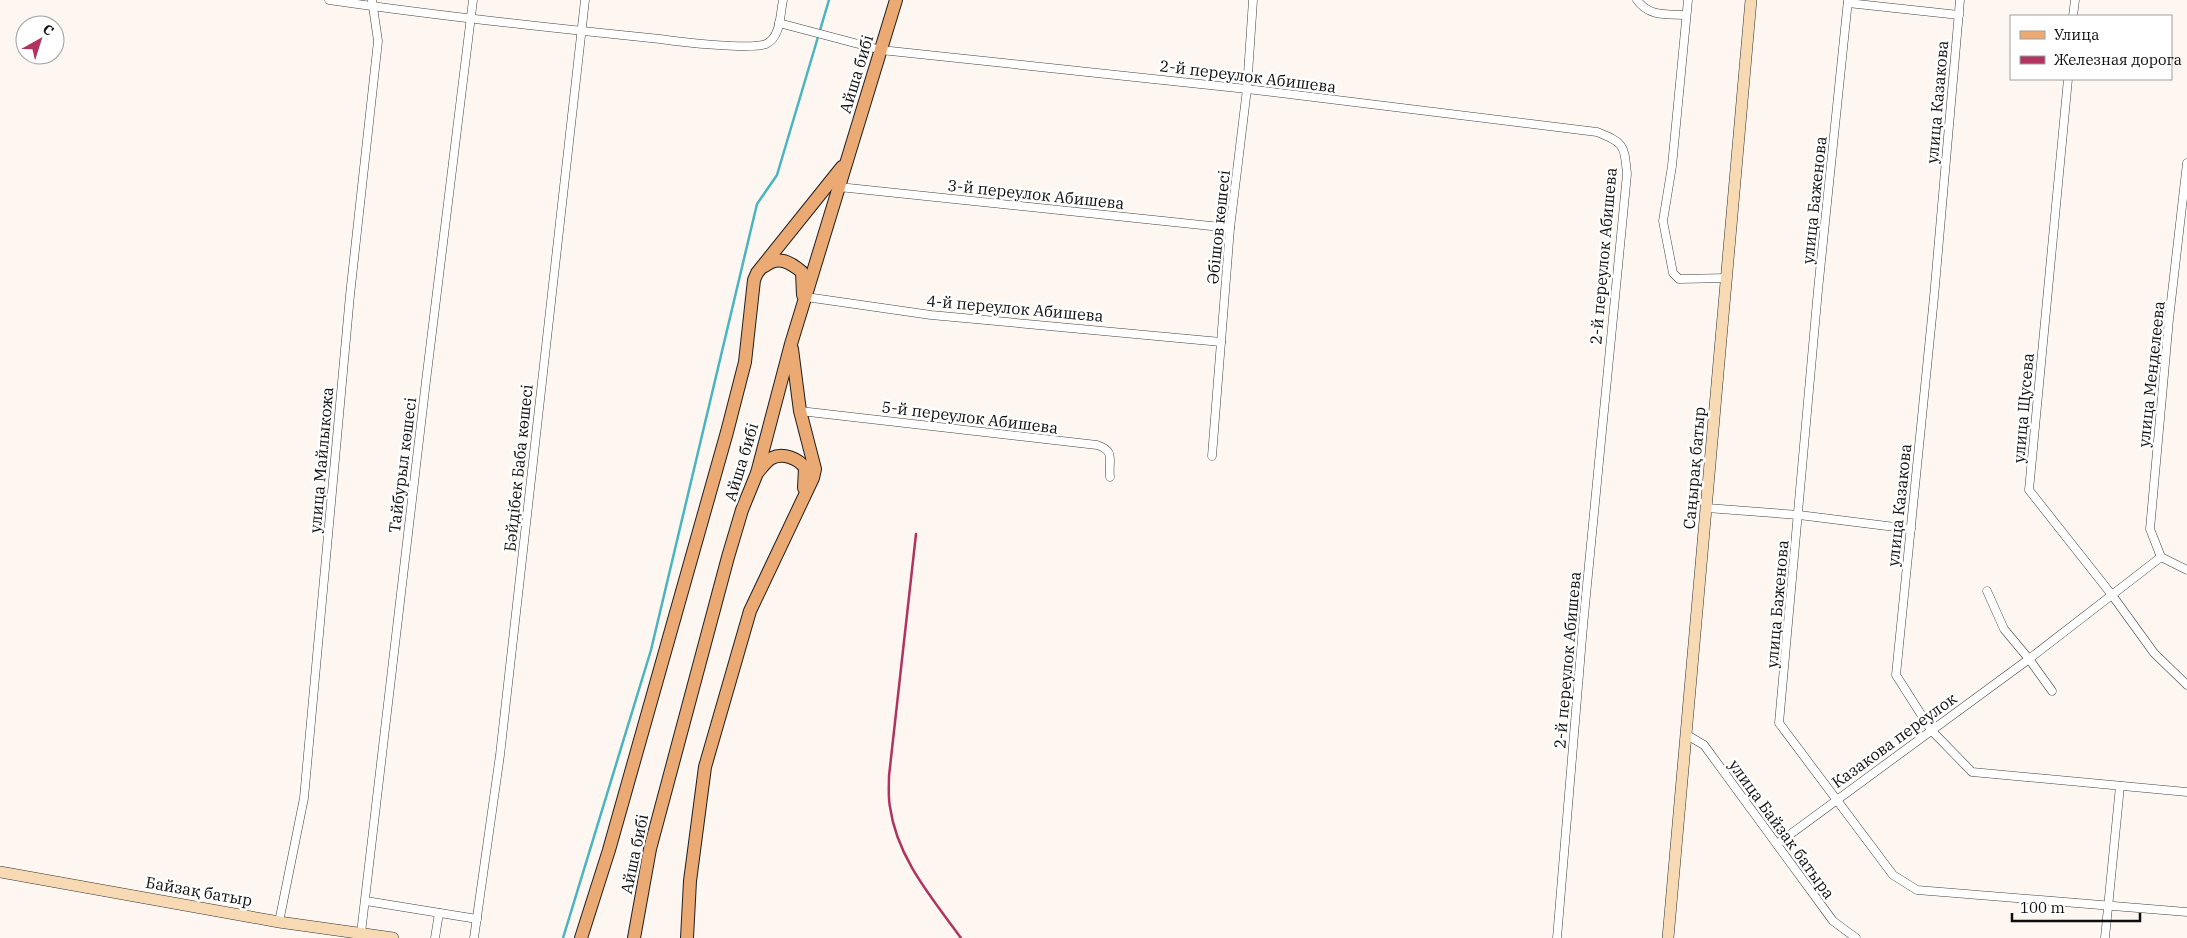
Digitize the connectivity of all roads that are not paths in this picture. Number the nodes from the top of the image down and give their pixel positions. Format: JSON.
{"nodes":[{"id":1,"x":329,"y":0,"type":"edge"},
{"id":2,"x":473,"y":0,"type":"edge"},
{"id":3,"x":585,"y":0,"type":"edge"},
{"id":4,"x":783,"y":0,"type":"edge"},
{"id":5,"x":896,"y":0,"type":"edge"},
{"id":6,"x":1254,"y":0,"type":"edge"},
{"id":7,"x":1638,"y":0,"type":"edge"},
{"id":8,"x":1688,"y":0,"type":"edge"},
{"id":9,"x":1752,"y":0,"type":"edge"},
{"id":10,"x":1960,"y":0,"type":"edge"},
{"id":11,"x":2075,"y":0,"type":"edge"},
{"id":12,"x":1848,"y":2,"type":"edge"},
{"id":13,"x":373,"y":3,"type":"edge"},
{"id":14,"x":1686,"y":15,"type":"junction"},
{"id":15,"x":1959,"y":15,"type":"junction"},
{"id":16,"x":2073,"y":15,"type":"edge"},
{"id":17,"x":471,"y":19,"type":"junction"},
{"id":18,"x":779,"y":23,"type":"junction"},
{"id":19,"x":581,"y":32,"type":"junction"},
{"id":20,"x":881,"y":50,"type":"junction"},
{"id":21,"x":2068,"y":80,"type":"edge"},
{"id":22,"x":1247,"y":89,"type":"junction"},
{"id":23,"x":846,"y":162,"type":"junction"},
{"id":24,"x":2187,"y":163,"type":"edge"},
{"id":25,"x":839,"y":187,"type":"junction"},
{"id":26,"x":1230,"y":228,"type":"junction"},
{"id":27,"x":757,"y":272,"type":"junction"},
{"id":28,"x":1727,"y":278,"type":"junction"},
{"id":29,"x":805,"y":301,"type":"junction"},
{"id":30,"x":1221,"y":342,"type":"junction"},
{"id":31,"x":791,"y":344,"type":"junction"},
{"id":32,"x":800,"y":411,"type":"junction"},
{"id":33,"x":1212,"y":456,"type":"dead end"},
{"id":34,"x":757,"y":473,"type":"junction"},
{"id":35,"x":1110,"y":477,"type":"dead end"},
{"id":36,"x":801,"y":503,"type":"junction"},
{"id":37,"x":1707,"y":508,"type":"junction"},
{"id":38,"x":1799,"y":515,"type":"junction"},
{"id":39,"x":1911,"y":529,"type":"junction"},
{"id":40,"x":2161,"y":557,"type":"junction"},
{"id":41,"x":2187,"y":570,"type":"edge"},
{"id":42,"x":1988,"y":591,"type":"dead end"},
{"id":43,"x":2112,"y":595,"type":"junction"},
{"id":44,"x":2029,"y":658,"type":"junction"},
{"id":45,"x":2187,"y":685,"type":"edge"},
{"id":46,"x":2052,"y":691,"type":"dead end"},
{"id":47,"x":1931,"y":730,"type":"junction"},
{"id":48,"x":1687,"y":735,"type":"junction"},
{"id":49,"x":2120,"y":786,"type":"junction"},
{"id":50,"x":2187,"y":792,"type":"edge"},
{"id":51,"x":1836,"y":799,"type":"junction"},
{"id":52,"x":1776,"y":844,"type":"junction"},
{"id":53,"x":0,"y":872,"type":"edge"},
{"id":54,"x":366,"y":901,"type":"junction"},
{"id":55,"x":2108,"y":905,"type":"junction"},
{"id":56,"x":2187,"y":912,"type":"edge"},
{"id":57,"x":439,"y":913,"type":"junction"},
{"id":58,"x":477,"y":919,"type":"junction"},
{"id":59,"x":279,"y":922,"type":"junction"},
{"id":60,"x":362,"y":933,"type":"junction"},
{"id":61,"x":393,"y":938,"type":"edge"},
{"id":62,"x":434,"y":938,"type":"edge"},
{"id":63,"x":474,"y":938,"type":"edge"},
{"id":64,"x":581,"y":938,"type":"edge"},
{"id":65,"x":634,"y":938,"type":"edge"},
{"id":66,"x":687,"y":938,"type":"edge"},
{"id":67,"x":1557,"y":938,"type":"edge"},
{"id":68,"x":1668,"y":938,"type":"edge"},
{"id":69,"x":1856,"y":938,"type":"edge"},
{"id":70,"x":2104,"y":938,"type":"edge"}],
"edges":[{"from":1,"to":13,"type":"street"},
{"from":2,"to":17,"type":"street","name":"Тайбурыл көшесі"},
{"from":3,"to":19,"type":"street","name":"Бәйдібек Баба көшесі"},
{"from":4,"to":18,"type":"street"},
{"from":5,"to":20,"type":"main road","name":"Айша бибі"},
{"from":6,"to":22,"type":"street","name":"Әбішов көшесі"},
{"from":7,"to":14,"type":"street"},
{"from":8,"to":14,"type":"street"},
{"from":9,"to":28,"type":"street","name":"Саңырақ батыр"},
{"from":10,"to":15,"type":"street","name":"улица Казакова"},
{"from":11,"to":16,"type":"street"},
{"from":12,"to":15,"type":"street"},
{"from":12,"to":38,"type":"street","name":"улица Баженова"},
{"from":13,"to":17,"type":"street"},
{"from":13,"to":59,"type":"street","name":"улица Майлыкожа"},
{"from":14,"to":28,"type":"street"},
{"from":15,"to":39,"type":"street","name":"улица Казакова"},
{"from":17,"to":19,"type":"street"},
{"from":17,"to":54,"type":"street","name":"Тайбурыл көшесі"},
{"from":18,"to":19,"type":"street"},
{"from":18,"to":20,"type":"street","name":"2-й переулок Абишева"},
{"from":19,"to":58,"type":"street","name":"Бәйдібек Баба көшесі"},
{"from":20,"to":22,"type":"street","name":"2-й переулок Абишева"},
{"from":20,"to":23,"type":"main road","name":"Айша бибі"},
{"from":21,"to":43,"type":"street","name":"улица Щусева"},
{"from":22,"to":26,"type":"street","name":"Әбішов көшесі"},
{"from":22,"to":67,"type":"street","name":"2-й переулок Абишева"},
{"from":23,"to":25,"type":"main road","name":"Айша бибі"},
{"from":23,"to":27,"type":"main road"},
{"from":24,"to":40,"type":"street","name":"улица Менделеева"},
{"from":25,"to":26,"type":"street","name":"3-й переулок Абишева"},
{"from":25,"to":29,"type":"main road","name":"Айша бибі"},
{"from":26,"to":30,"type":"street","name":"Әбішов көшесі"},
{"from":27,"to":29,"type":"main road"},
{"from":27,"to":64,"type":"main road"},
{"from":28,"to":37,"type":"street","name":"Саңырақ батыр"},
{"from":29,"to":30,"type":"street","name":"4-й переулок Абишева"},
{"from":29,"to":31,"type":"main road","name":"Айша бибі"},
{"from":30,"to":33,"type":"street","name":"Әбішов көшесі"},
{"from":31,"to":32,"type":"main road"},
{"from":31,"to":34,"type":"main road","name":"Айша бибі"},
{"from":32,"to":35,"type":"street","name":"5-й переулок Абишева"},
{"from":32,"to":36,"type":"main road"},
{"from":34,"to":36,"type":"main road"},
{"from":34,"to":65,"type":"main road","name":"Айша бибі"},
{"from":36,"to":66,"type":"main road"},
{"from":37,"to":38,"type":"street"},
{"from":37,"to":48,"type":"street","name":"Саңырақ батыр"},
{"from":38,"to":39,"type":"street"},
{"from":38,"to":51,"type":"street","name":"улица Баженова"},
{"from":39,"to":47,"type":"street","name":"улица Казакова"},
{"from":40,"to":41,"type":"street"},
{"from":40,"to":43,"type":"street","name":"Казакова переулок"},
{"from":42,"to":44,"type":"street"},
{"from":43,"to":44,"type":"street","name":"Казакова переулок"},
{"from":43,"to":45,"type":"street","name":"улица Щусева"},
{"from":44,"to":46,"type":"street"},
{"from":44,"to":47,"type":"street","name":"Казакова переулок"},
{"from":47,"to":49,"type":"street","name":"улица Казакова"},
{"from":47,"to":51,"type":"street","name":"Казакова переулок"},
{"from":48,"to":52,"type":"street","name":"улица Байзак батыра"},
{"from":48,"to":68,"type":"street","name":"Саңырақ батыр"},
{"from":49,"to":50,"type":"street","name":"улица Казакова"},
{"from":49,"to":55,"type":"street"},
{"from":51,"to":52,"type":"street","name":"Казакова переулок"},
{"from":51,"to":55,"type":"street","name":"улица Баженова"},
{"from":52,"to":69,"type":"street","name":"улица Байзак батыра"},
{"from":53,"to":59,"type":"street","name":"Байзақ батыр"},
{"from":54,"to":57,"type":"street"},
{"from":54,"to":60,"type":"street","name":"Тайбурыл көшесі"},
{"from":55,"to":56,"type":"street","name":"улица Баженова"},
{"from":55,"to":70,"type":"street"},
{"from":57,"to":58,"type":"street"},
{"from":57,"to":62,"type":"street"},
{"from":58,"to":63,"type":"street","name":"Бәйдібек Баба көшесі"},
{"from":59,"to":60,"type":"street","name":"Байзақ батыр"},
{"from":60,"to":61,"type":"street","name":"Байзақ батыр"}]}
